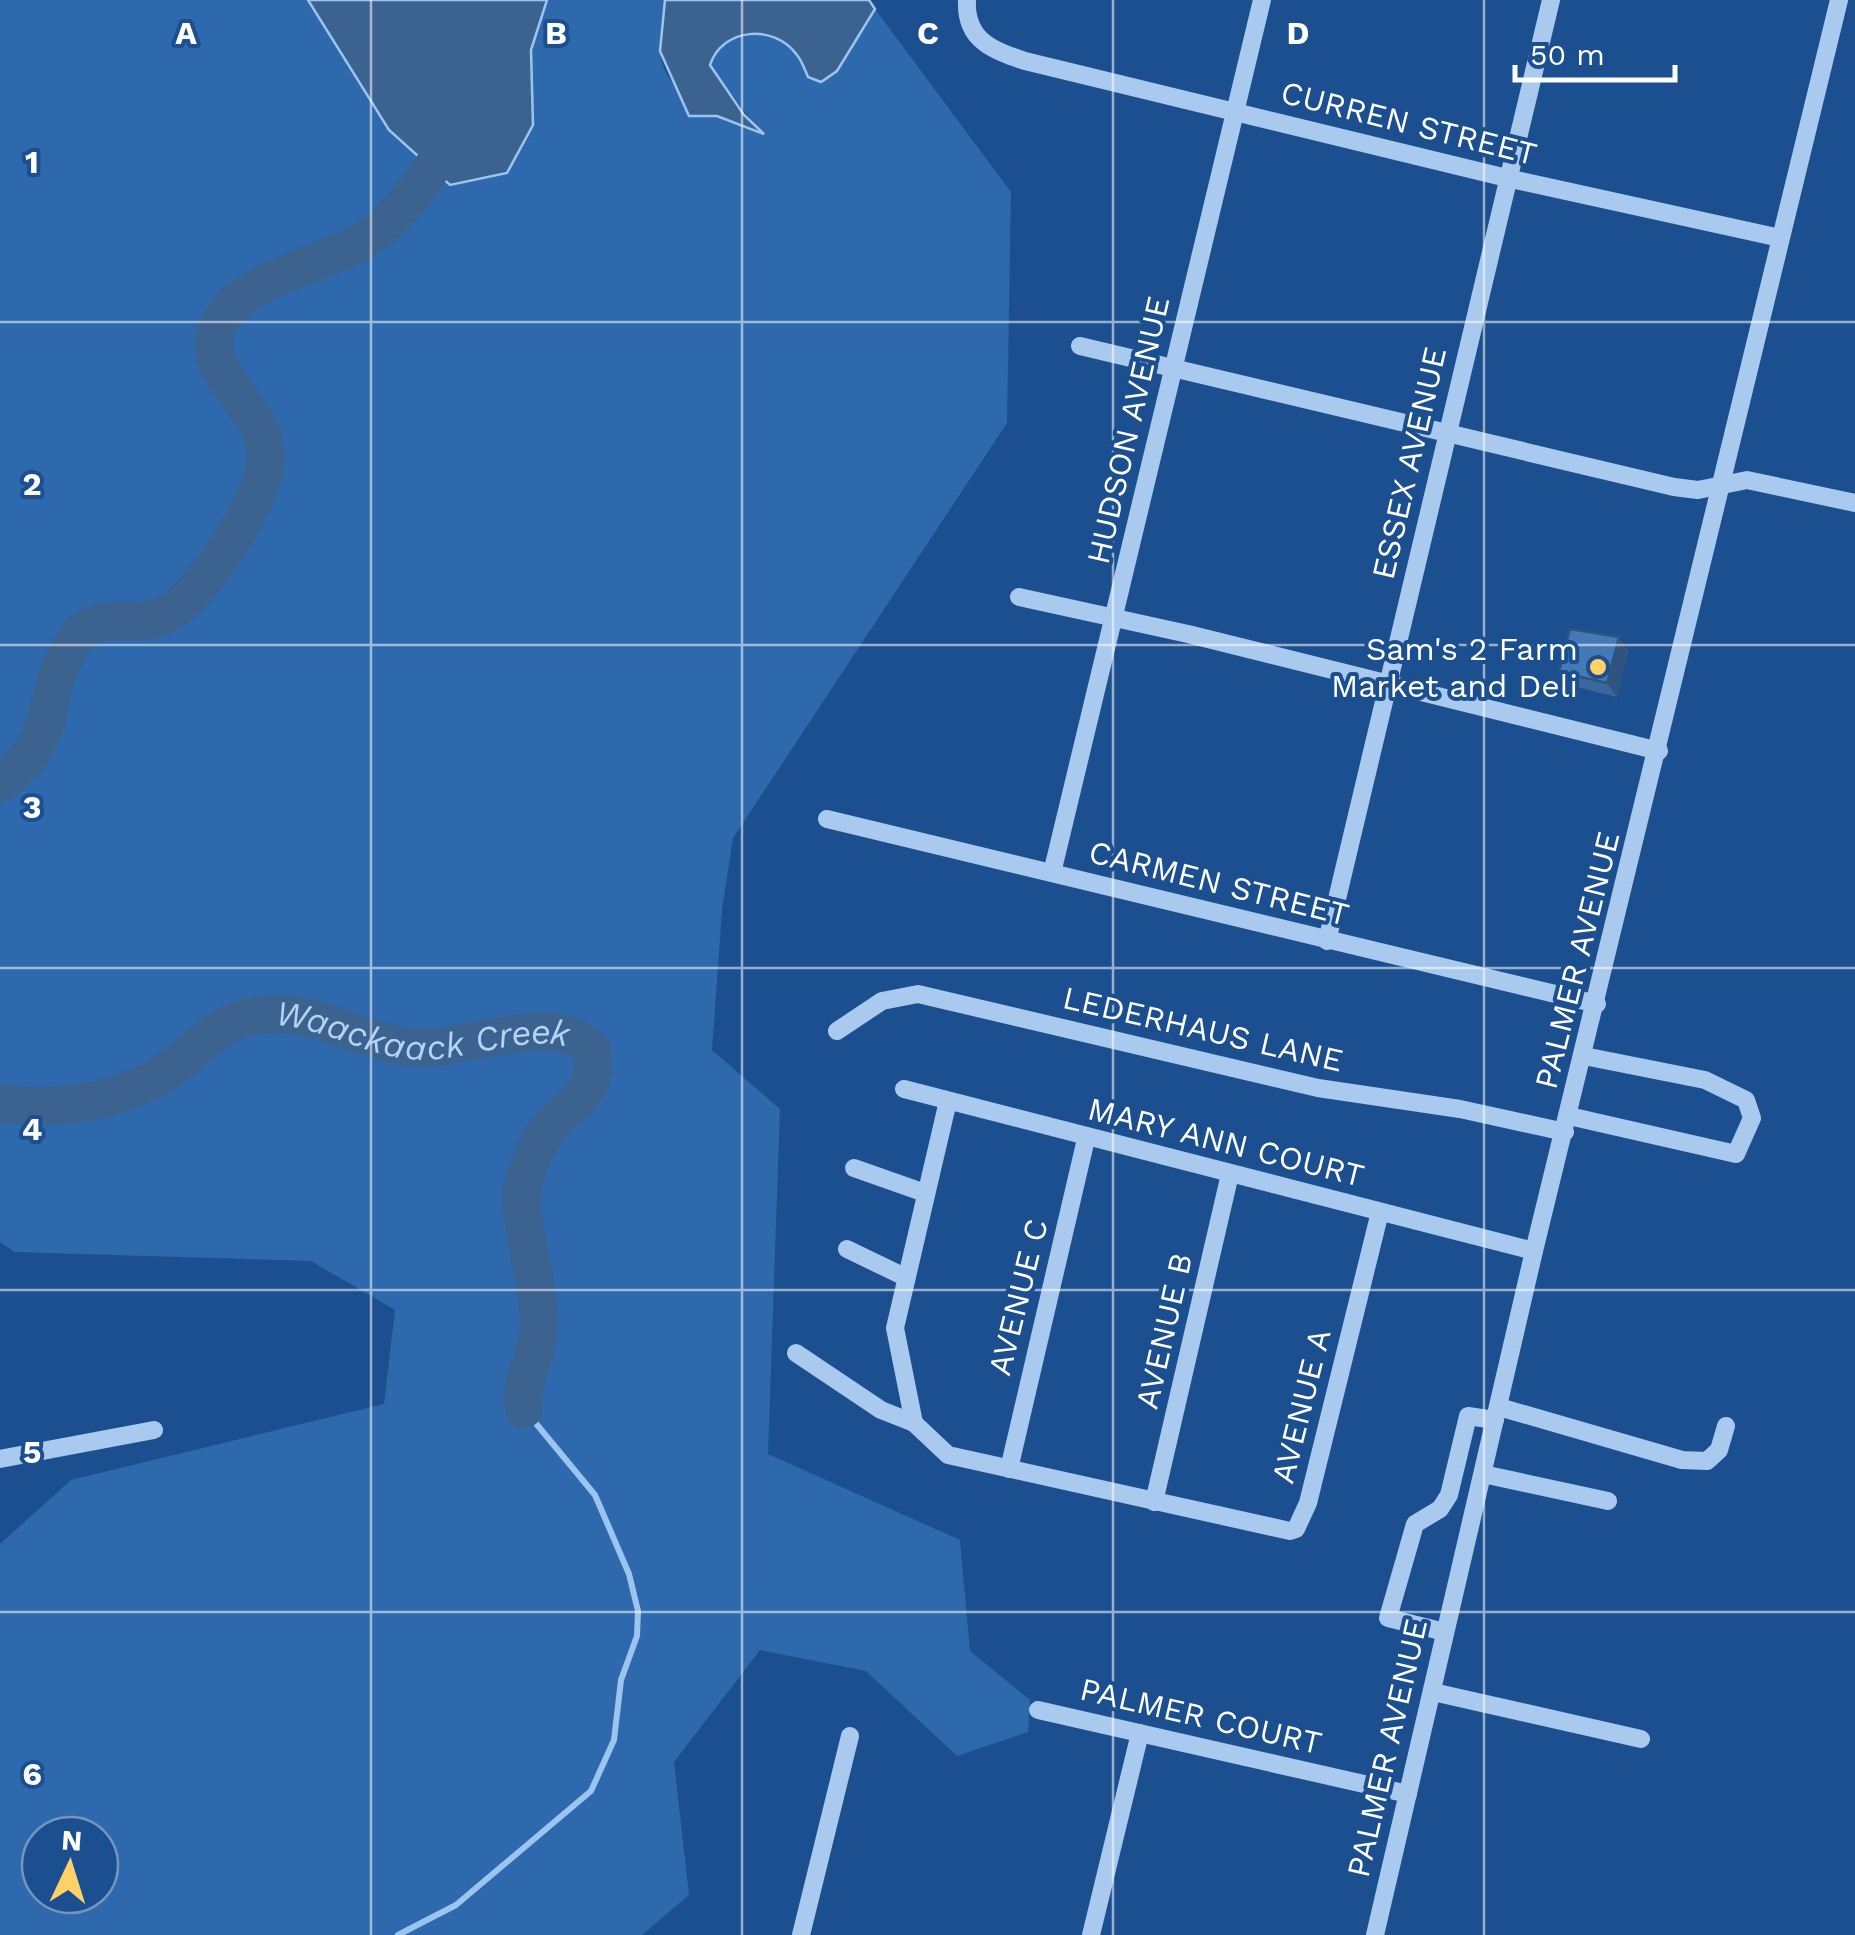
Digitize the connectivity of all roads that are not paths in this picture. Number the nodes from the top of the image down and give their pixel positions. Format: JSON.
{"nodes":[{"id":1,"x":968,"y":0,"type":"edge"},
{"id":2,"x":1262,"y":0,"type":"edge"},
{"id":3,"x":1550,"y":0,"type":"edge"},
{"id":4,"x":1839,"y":0,"type":"edge"},
{"id":5,"x":1235,"y":112,"type":"junction"},
{"id":6,"x":1507,"y":178,"type":"junction"},
{"id":7,"x":1780,"y":238,"type":"junction"},
{"id":8,"x":1080,"y":346,"type":"dead end"},
{"id":9,"x":1173,"y":368,"type":"junction"},
{"id":10,"x":1447,"y":432,"type":"junction"},
{"id":11,"x":1723,"y":485,"type":"junction"},
{"id":12,"x":1855,"y":503,"type":"edge"},
{"id":13,"x":1019,"y":596,"type":"dead end"},
{"id":14,"x":1114,"y":618,"type":"junction"},
{"id":15,"x":1387,"y":682,"type":"junction"},
{"id":16,"x":1659,"y":751,"type":"junction"},
{"id":17,"x":827,"y":818,"type":"dead end"},
{"id":18,"x":1052,"y":873,"type":"junction"},
{"id":19,"x":1327,"y":941,"type":"junction"},
{"id":20,"x":1597,"y":1004,"type":"junction"},
{"id":21,"x":838,"y":1031,"type":"dead end"},
{"id":22,"x":1584,"y":1056,"type":"junction"},
{"id":23,"x":904,"y":1089,"type":"dead end"},
{"id":24,"x":948,"y":1101,"type":"junction"},
{"id":25,"x":1567,"y":1124,"type":"junction"},
{"id":26,"x":1086,"y":1139,"type":"junction"},
{"id":27,"x":854,"y":1168,"type":"dead end"},
{"id":28,"x":1230,"y":1174,"type":"junction"},
{"id":29,"x":925,"y":1193,"type":"junction"},
{"id":30,"x":1380,"y":1212,"type":"junction"},
{"id":31,"x":847,"y":1249,"type":"dead end"},
{"id":32,"x":1534,"y":1251,"type":"junction"},
{"id":33,"x":905,"y":1277,"type":"junction"},
{"id":34,"x":796,"y":1353,"type":"dead end"},
{"id":35,"x":1497,"y":1413,"type":"junction"},
{"id":36,"x":914,"y":1423,"type":"junction"},
{"id":37,"x":1726,"y":1426,"type":"dead end"},
{"id":38,"x":154,"y":1430,"type":"dead end"},
{"id":39,"x":0,"y":1459,"type":"edge"},
{"id":40,"x":1010,"y":1469,"type":"junction"},
{"id":41,"x":1483,"y":1474,"type":"junction"},
{"id":42,"x":1449,"y":1495,"type":"junction"},
{"id":43,"x":1477,"y":1500,"type":"junction"},
{"id":44,"x":1608,"y":1501,"type":"dead end"},
{"id":45,"x":1154,"y":1502,"type":"junction"},
{"id":46,"x":1445,"y":1632,"type":"junction"},
{"id":47,"x":1433,"y":1692,"type":"junction"},
{"id":48,"x":1038,"y":1710,"type":"dead end"},
{"id":49,"x":1140,"y":1733,"type":"junction"},
{"id":50,"x":850,"y":1736,"type":"dead end"},
{"id":51,"x":1642,"y":1739,"type":"dead end"},
{"id":52,"x":1408,"y":1794,"type":"junction"},
{"id":53,"x":802,"y":1935,"type":"edge"},
{"id":54,"x":1091,"y":1935,"type":"edge"},
{"id":55,"x":1375,"y":1935,"type":"edge"}],
"edges":[{"from":1,"to":5,"type":"street","name":"CURREN STREET"},
{"from":2,"to":5,"type":"street","name":"HUDSON AVENUE"},
{"from":3,"to":6,"type":"street","name":"ESSEX AVENUE"},
{"from":4,"to":7,"type":"street","name":"PALMER AVENUE"},
{"from":5,"to":6,"type":"street","name":"CURREN STREET"},
{"from":5,"to":9,"type":"street","name":"HUDSON AVENUE"},
{"from":6,"to":7,"type":"street","name":"CURREN STREET"},
{"from":6,"to":10,"type":"street","name":"ESSEX AVENUE"},
{"from":7,"to":11,"type":"street","name":"PALMER AVENUE"},
{"from":8,"to":9,"type":"street"},
{"from":9,"to":10,"type":"street"},
{"from":9,"to":14,"type":"street","name":"HUDSON AVENUE"},
{"from":10,"to":11,"type":"street"},
{"from":10,"to":15,"type":"street","name":"ESSEX AVENUE"},
{"from":11,"to":12,"type":"street"},
{"from":11,"to":16,"type":"street","name":"PALMER AVENUE"},
{"from":13,"to":14,"type":"street"},
{"from":14,"to":15,"type":"street"},
{"from":14,"to":18,"type":"street","name":"HUDSON AVENUE"},
{"from":15,"to":16,"type":"street"},
{"from":15,"to":19,"type":"street","name":"ESSEX AVENUE"},
{"from":16,"to":20,"type":"street","name":"PALMER AVENUE"},
{"from":17,"to":18,"type":"street","name":"CARMEN STREET"},
{"from":18,"to":19,"type":"street","name":"CARMEN STREET"},
{"from":19,"to":20,"type":"street","name":"CARMEN STREET"},
{"from":20,"to":22,"type":"street","name":"PALMER AVENUE"},
{"from":21,"to":25,"type":"street","name":"LEDERHAUS LANE"},
{"from":22,"to":25,"type":"street","name":"PALMER AVENUE"},
{"from":22,"to":25,"type":"street","name":"LEDERHAUS LANE"},
{"from":23,"to":24,"type":"street","name":"MARY ANN COURT"},
{"from":24,"to":26,"type":"street","name":"MARY ANN COURT"},
{"from":24,"to":29,"type":"street"},
{"from":25,"to":32,"type":"street","name":"PALMER AVENUE"},
{"from":26,"to":28,"type":"street","name":"MARY ANN COURT"},
{"from":26,"to":40,"type":"street","name":"AVENUE C"},
{"from":27,"to":29,"type":"street"},
{"from":28,"to":30,"type":"street","name":"MARY ANN COURT"},
{"from":28,"to":45,"type":"street","name":"AVENUE B"},
{"from":29,"to":33,"type":"street"},
{"from":30,"to":32,"type":"street","name":"MARY ANN COURT"},
{"from":30,"to":45,"type":"street","name":"AVENUE A"},
{"from":31,"to":33,"type":"street"},
{"from":32,"to":35,"type":"street","name":"PALMER AVENUE"},
{"from":33,"to":36,"type":"street"},
{"from":34,"to":36,"type":"street"},
{"from":35,"to":37,"type":"street"},
{"from":35,"to":41,"type":"street","name":"PALMER AVENUE"},
{"from":35,"to":42,"type":"street"},
{"from":36,"to":40,"type":"street"},
{"from":38,"to":39,"type":"street"},
{"from":40,"to":45,"type":"street"},
{"from":41,"to":43,"type":"street","name":"PALMER AVENUE"},
{"from":41,"to":44,"type":"street"},
{"from":42,"to":43,"type":"street"},
{"from":42,"to":46,"type":"street"},
{"from":43,"to":46,"type":"street","name":"PALMER AVENUE"},
{"from":46,"to":47,"type":"street","name":"PALMER AVENUE"},
{"from":47,"to":51,"type":"street"},
{"from":47,"to":52,"type":"street","name":"PALMER AVENUE"},
{"from":48,"to":49,"type":"street","name":"PALMER COURT"},
{"from":49,"to":52,"type":"street","name":"PALMER COURT"},
{"from":49,"to":54,"type":"street"},
{"from":50,"to":53,"type":"street"},
{"from":52,"to":55,"type":"street","name":"PALMER AVENUE"}]}
